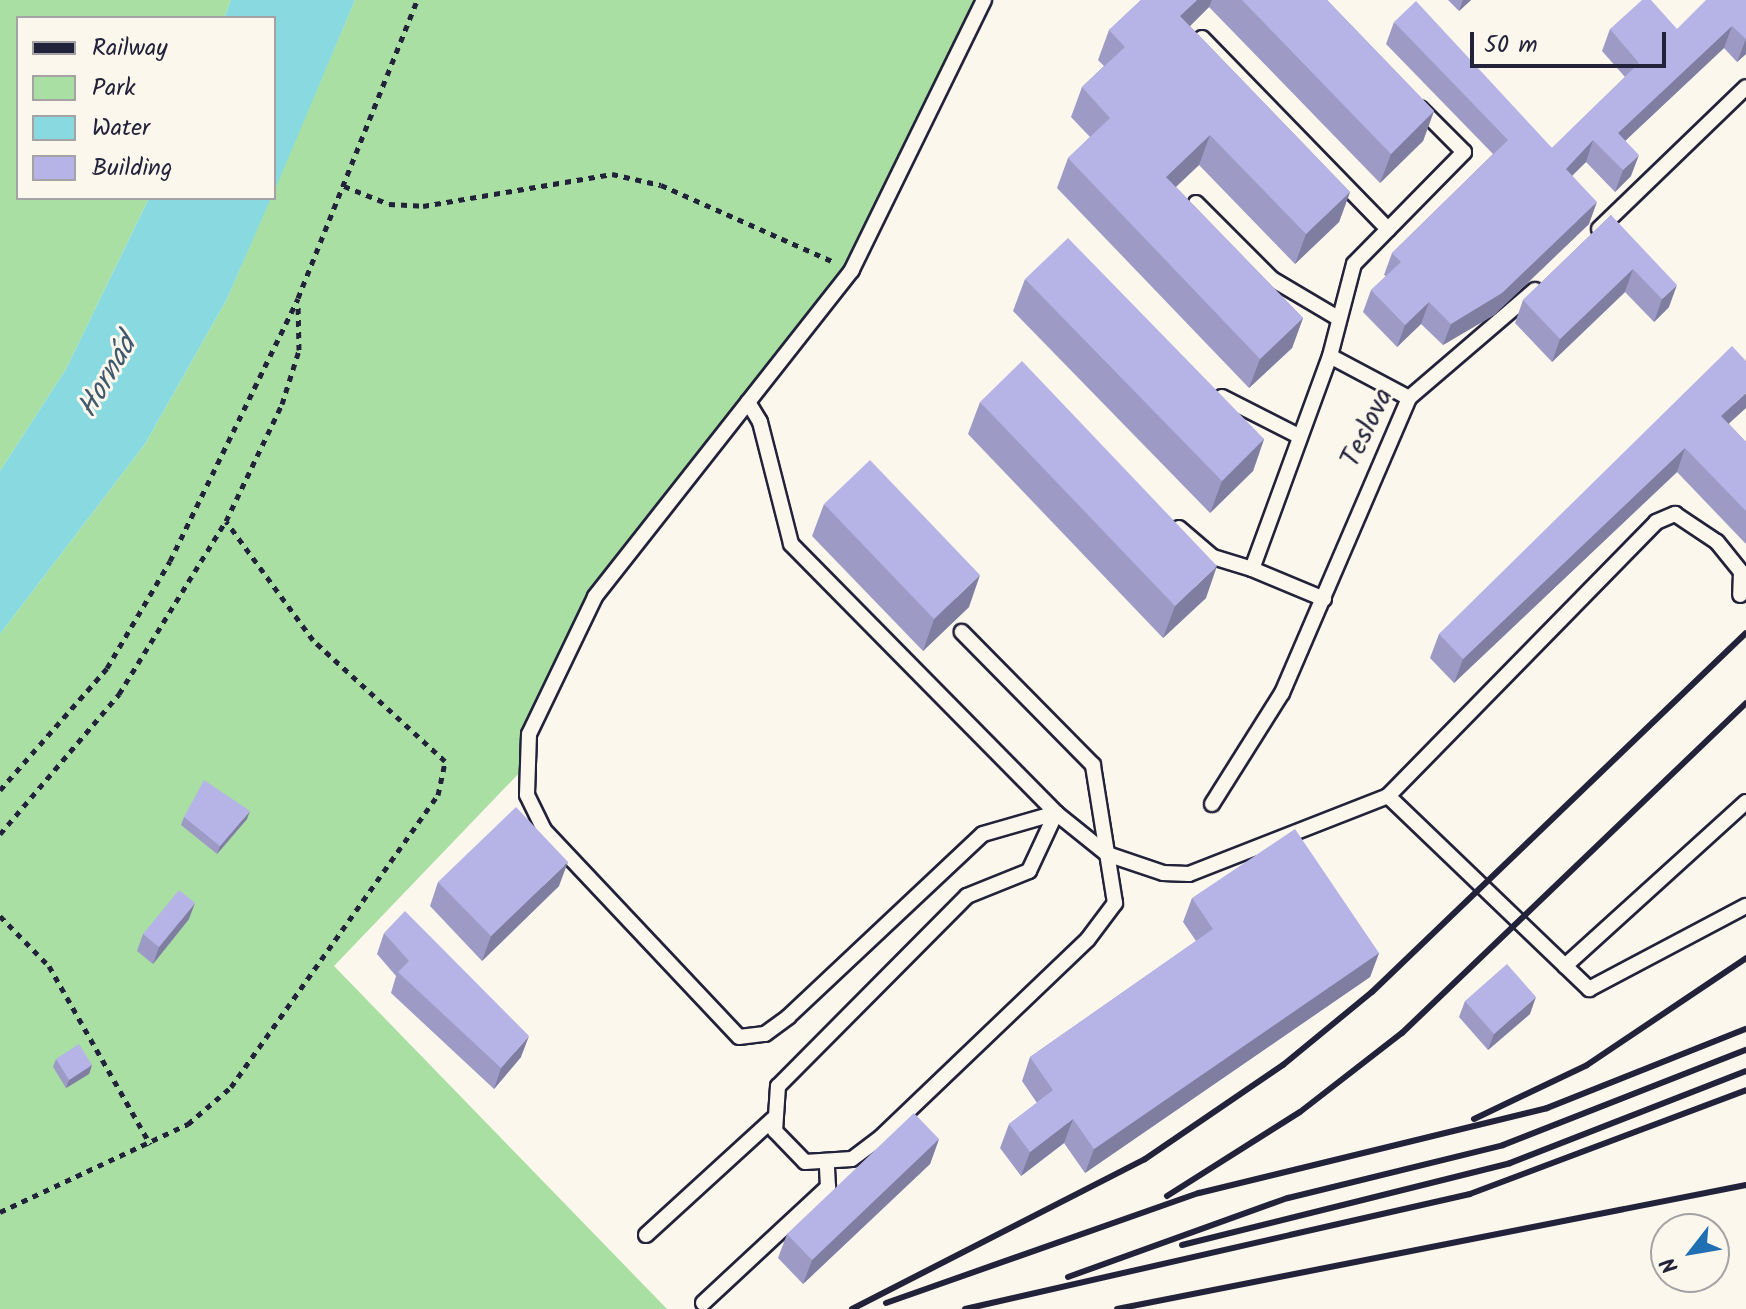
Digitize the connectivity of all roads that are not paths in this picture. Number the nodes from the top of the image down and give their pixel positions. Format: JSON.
{"nodes":[{"id":1,"x":984,"y":0,"type":"edge"},
{"id":2,"x":1202,"y":38,"type":"edge"},
{"id":3,"x":1746,"y":87,"type":"edge"},
{"id":4,"x":1411,"y":98,"type":"edge"},
{"id":5,"x":1196,"y":203,"type":"edge"},
{"id":6,"x":1388,"y":229,"type":"junction"},
{"id":7,"x":1585,"y":243,"type":"edge"},
{"id":8,"x":1553,"y":273,"type":"edge"},
{"id":9,"x":1338,"y":318,"type":"junction"},
{"id":10,"x":1330,"y":356,"type":"junction"},
{"id":11,"x":1209,"y":385,"type":"edge"},
{"id":12,"x":1409,"y":398,"type":"junction"},
{"id":13,"x":748,"y":402,"type":"junction"},
{"id":14,"x":1299,"y":436,"type":"junction"},
{"id":15,"x":1166,"y":515,"type":"edge"},
{"id":16,"x":1252,"y":569,"type":"junction"},
{"id":17,"x":1740,"y":595,"type":"dead end"},
{"id":18,"x":1324,"y":599,"type":"junction"},
{"id":19,"x":962,"y":632,"type":"dead end"},
{"id":20,"x":1388,"y":796,"type":"junction"},
{"id":21,"x":1746,"y":802,"type":"edge"},
{"id":22,"x":1212,"y":804,"type":"dead end"},
{"id":23,"x":1056,"y":813,"type":"junction"},
{"id":24,"x":1107,"y":854,"type":"junction"},
{"id":25,"x":1746,"y":906,"type":"edge"},
{"id":26,"x":1565,"y":966,"type":"junction"},
{"id":27,"x":773,"y":1119,"type":"junction"},
{"id":28,"x":827,"y":1166,"type":"junction"},
{"id":29,"x":646,"y":1235,"type":"dead end"},
{"id":30,"x":703,"y":1303,"type":"dead end"}],
"edges":[{"from":1,"to":13,"type":"lane"},
{"from":2,"to":6,"type":"lane"},
{"from":3,"to":7,"type":"lane"},
{"from":4,"to":6,"type":"lane"},
{"from":5,"to":9,"type":"lane"},
{"from":6,"to":9,"type":"lane"},
{"from":8,"to":12,"type":"lane","name":"Teslova"},
{"from":9,"to":10,"type":"lane"},
{"from":10,"to":12,"type":"lane"},
{"from":10,"to":14,"type":"lane"},
{"from":11,"to":14,"type":"lane"},
{"from":12,"to":18,"type":"lane","name":"Teslova"},
{"from":13,"to":23,"type":"lane"},
{"from":13,"to":23,"type":"lane"},
{"from":14,"to":16,"type":"lane"},
{"from":15,"to":16,"type":"lane"},
{"from":16,"to":18,"type":"lane"},
{"from":17,"to":20,"type":"lane"},
{"from":18,"to":22,"type":"lane","name":"Teslova"},
{"from":19,"to":24,"type":"lane"},
{"from":20,"to":24,"type":"lane"},
{"from":20,"to":26,"type":"lane"},
{"from":21,"to":26,"type":"lane"},
{"from":23,"to":24,"type":"lane"},
{"from":23,"to":27,"type":"lane"},
{"from":24,"to":28,"type":"lane"},
{"from":25,"to":26,"type":"lane"},
{"from":27,"to":28,"type":"lane"},
{"from":27,"to":29,"type":"lane"},
{"from":28,"to":30,"type":"lane"}]}
